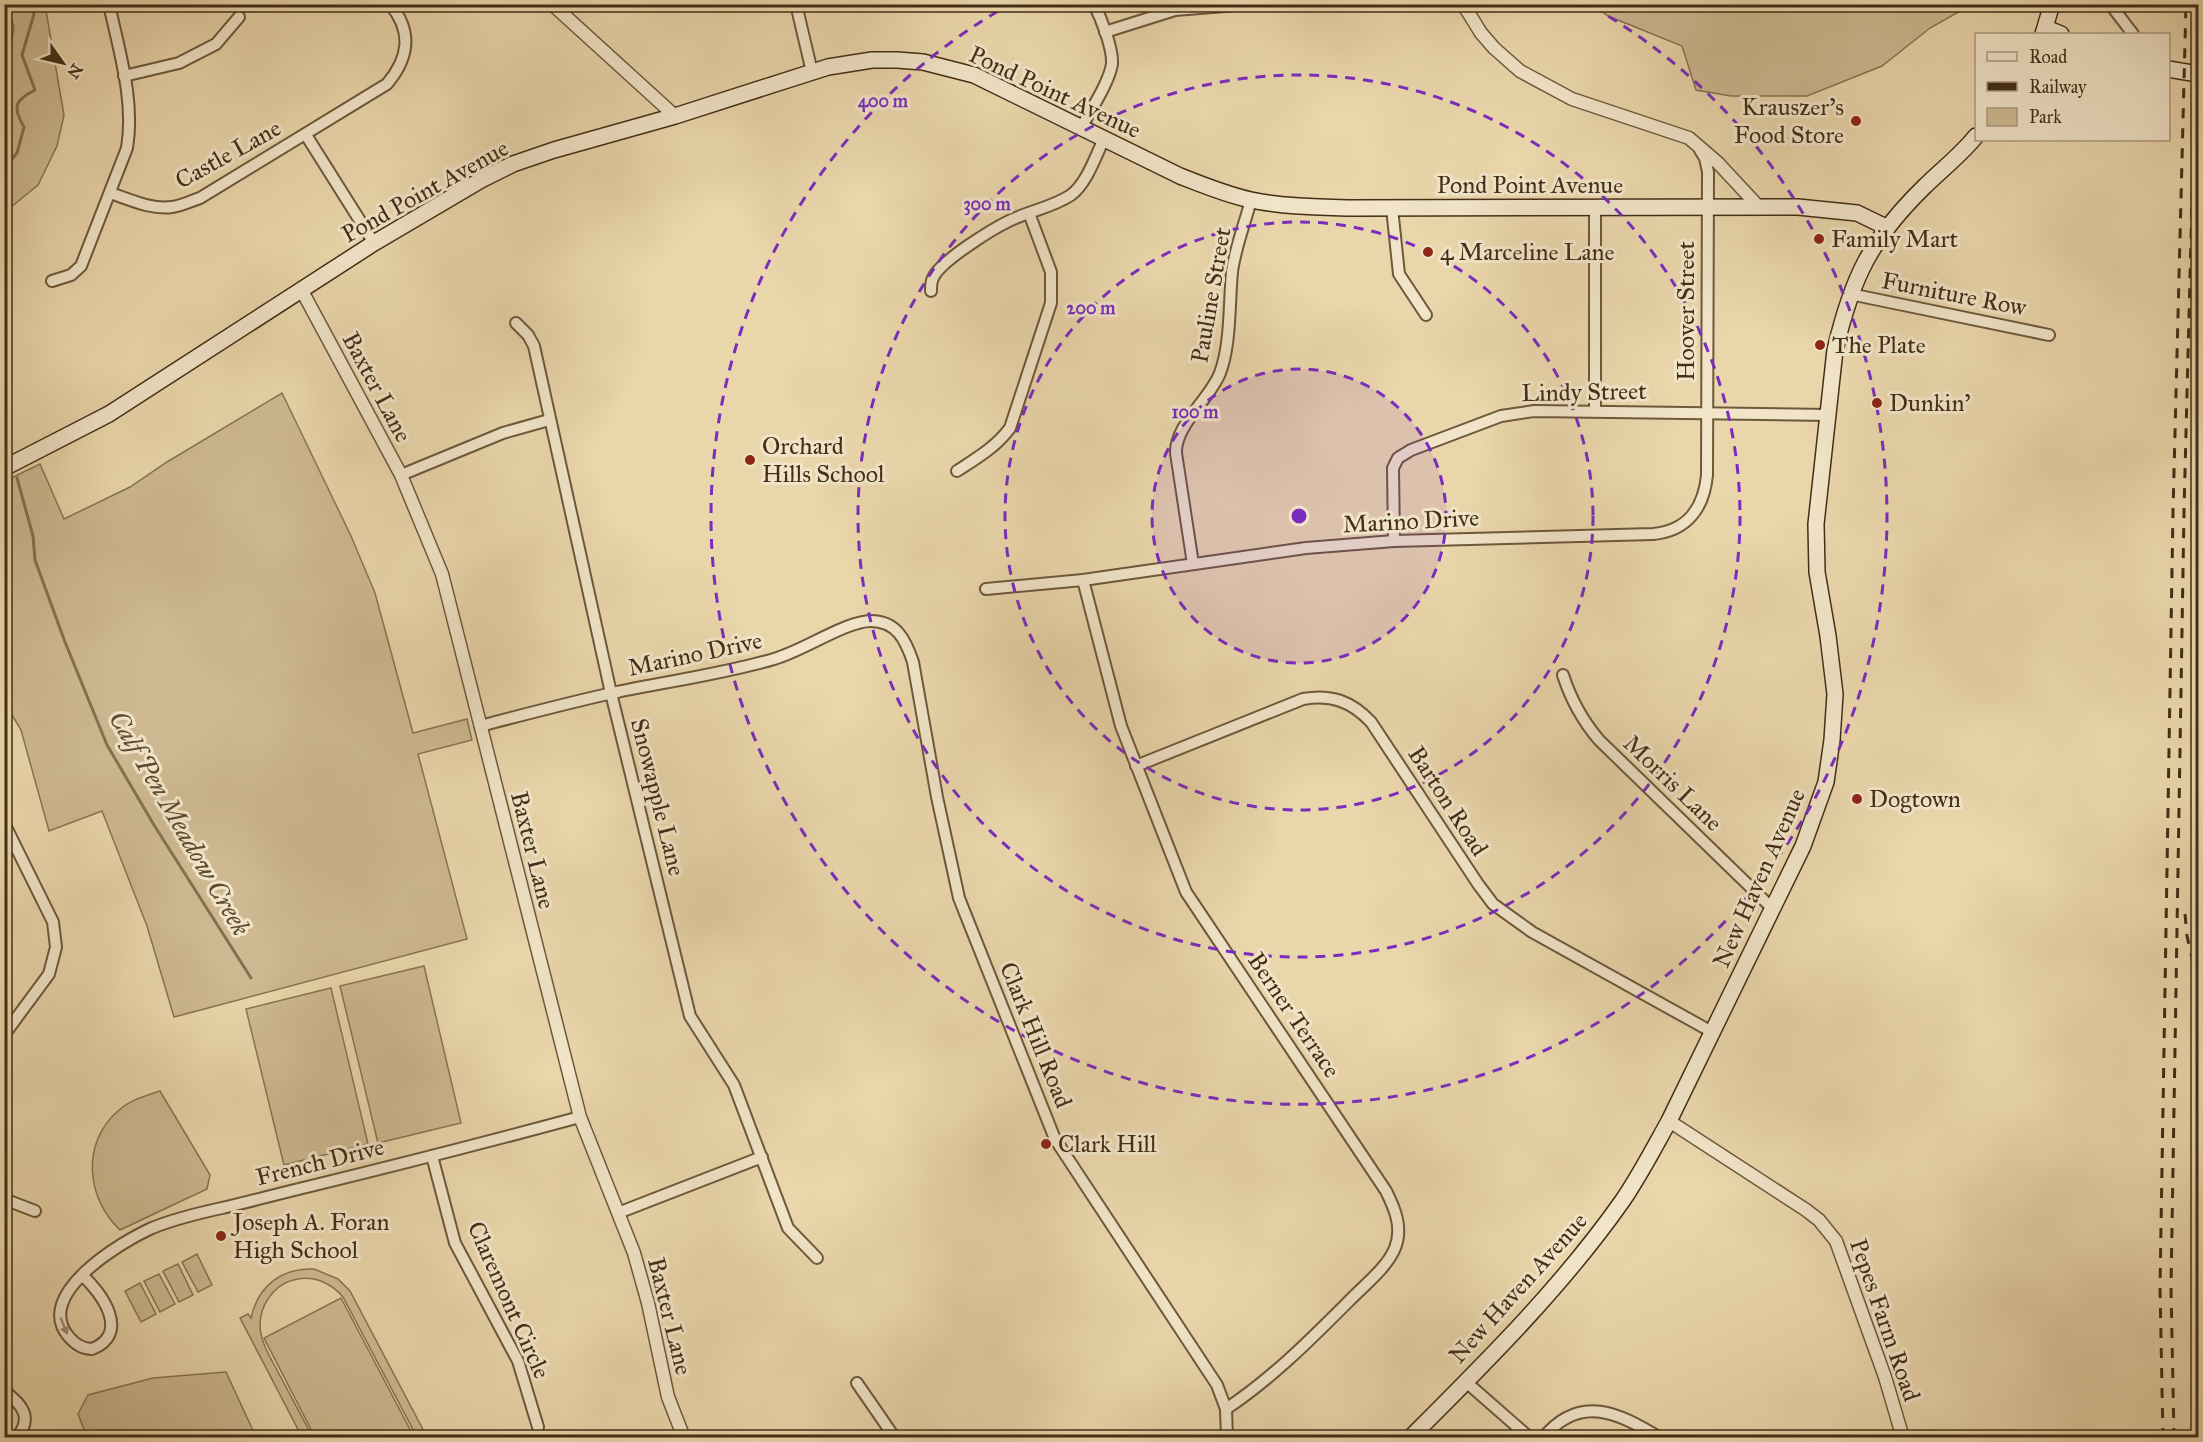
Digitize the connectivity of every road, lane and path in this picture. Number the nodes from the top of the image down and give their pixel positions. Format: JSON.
{"nodes":[{"id":1,"x":109,"y":4,"type":"edge"},
{"id":2,"x":390,"y":4,"type":"edge"},
{"id":3,"x":552,"y":4,"type":"edge"},
{"id":4,"x":796,"y":4,"type":"edge"},
{"id":5,"x":1094,"y":4,"type":"edge"},
{"id":6,"x":1250,"y":4,"type":"edge"},
{"id":7,"x":1463,"y":4,"type":"edge"},
{"id":8,"x":2052,"y":4,"type":"edge"},
{"id":9,"x":2110,"y":4,"type":"edge"},
{"id":10,"x":238,"y":17,"type":"dead end"},
{"id":11,"x":2045,"y":31,"type":"edge"},
{"id":12,"x":1105,"y":32,"type":"junction"},
{"id":13,"x":2132,"y":33,"type":"edge"},
{"id":14,"x":2170,"y":69,"type":"edge"},
{"id":15,"x":812,"y":72,"type":"junction"},
{"id":16,"x":2199,"y":74,"type":"edge"},
{"id":17,"x":124,"y":76,"type":"junction"},
{"id":18,"x":675,"y":116,"type":"junction"},
{"id":19,"x":1081,"y":128,"type":"junction"},
{"id":20,"x":306,"y":135,"type":"junction"},
{"id":21,"x":1975,"y":138,"type":"edge"},
{"id":22,"x":1104,"y":140,"type":"junction"},
{"id":23,"x":1697,"y":145,"type":"junction"},
{"id":24,"x":110,"y":193,"type":"junction"},
{"id":25,"x":1251,"y":200,"type":"junction"},
{"id":26,"x":1707,"y":207,"type":"junction"},
{"id":27,"x":1760,"y":207,"type":"junction"},
{"id":28,"x":1392,"y":208,"type":"junction"},
{"id":29,"x":1595,"y":208,"type":"junction"},
{"id":30,"x":1029,"y":213,"type":"junction"},
{"id":31,"x":1886,"y":227,"type":"junction"},
{"id":32,"x":374,"y":243,"type":"junction"},
{"id":33,"x":52,"y":281,"type":"dead end"},
{"id":34,"x":301,"y":290,"type":"junction"},
{"id":35,"x":932,"y":291,"type":"dead end"},
{"id":36,"x":1850,"y":294,"type":"junction"},
{"id":37,"x":1426,"y":315,"type":"dead end"},
{"id":38,"x":516,"y":323,"type":"dead end"},
{"id":39,"x":2049,"y":334,"type":"dead end"},
{"id":40,"x":1595,"y":410,"type":"junction"},
{"id":41,"x":1706,"y":414,"type":"junction"},
{"id":42,"x":1828,"y":415,"type":"junction"},
{"id":43,"x":549,"y":420,"type":"junction"},
{"id":44,"x":4,"y":468,"type":"edge"},
{"id":45,"x":957,"y":471,"type":"dead end"},
{"id":46,"x":401,"y":476,"type":"junction"},
{"id":47,"x":1395,"y":541,"type":"junction"},
{"id":48,"x":1193,"y":564,"type":"junction"},
{"id":49,"x":1083,"y":580,"type":"junction"},
{"id":50,"x":987,"y":589,"type":"dead end"},
{"id":51,"x":906,"y":642,"type":"joint"},
{"id":52,"x":1563,"y":675,"type":"dead end"},
{"id":53,"x":611,"y":693,"type":"junction"},
{"id":54,"x":480,"y":726,"type":"junction"},
{"id":55,"x":1136,"y":766,"type":"junction"},
{"id":56,"x":4,"y":823,"type":"edge"},
{"id":57,"x":1773,"y":909,"type":"junction"},
{"id":58,"x":1712,"y":1032,"type":"junction"},
{"id":59,"x":4,"y":1035,"type":"edge"},
{"id":60,"x":580,"y":1117,"type":"junction"},
{"id":61,"x":1669,"y":1121,"type":"junction"},
{"id":62,"x":432,"y":1156,"type":"junction"},
{"id":63,"x":762,"y":1157,"type":"junction"},
{"id":64,"x":4,"y":1199,"type":"edge"},
{"id":65,"x":35,"y":1211,"type":"dead end"},
{"id":66,"x":618,"y":1213,"type":"junction"},
{"id":67,"x":817,"y":1258,"type":"dead end"},
{"id":68,"x":82,"y":1275,"type":"junction"},
{"id":69,"x":1465,"y":1382,"type":"junction"},
{"id":70,"x":857,"y":1383,"type":"dead end"},
{"id":71,"x":4,"y":1391,"type":"edge"},
{"id":72,"x":1226,"y":1409,"type":"junction"},
{"id":73,"x":538,"y":1427,"type":"dead end"},
{"id":74,"x":16,"y":1437,"type":"edge"},
{"id":75,"x":684,"y":1437,"type":"edge"},
{"id":76,"x":895,"y":1437,"type":"edge"},
{"id":77,"x":1227,"y":1437,"type":"edge"},
{"id":78,"x":1410,"y":1437,"type":"edge"},
{"id":79,"x":1530,"y":1437,"type":"edge"},
{"id":80,"x":1543,"y":1437,"type":"edge"},
{"id":81,"x":1660,"y":1437,"type":"edge"},
{"id":82,"x":1903,"y":1437,"type":"edge"}],
"edges":[{"from":1,"to":17,"type":"street"},
{"from":2,"to":20,"type":"street","name":"Castle Lane"},
{"from":3,"to":18,"type":"street"},
{"from":4,"to":15,"type":"street"},
{"from":5,"to":12,"type":"street"},
{"from":6,"to":12,"type":"street"},
{"from":7,"to":23,"type":"street"},
{"from":8,"to":11,"type":"main road"},
{"from":9,"to":13,"type":"street"},
{"from":10,"to":17,"type":"street"},
{"from":12,"to":19,"type":"street"},
{"from":14,"to":16,"type":"main road"},
{"from":15,"to":18,"type":"main road","name":"Pond Point Avenue"},
{"from":15,"to":19,"type":"main road","name":"Pond Point Avenue"},
{"from":17,"to":24,"type":"street"},
{"from":18,"to":32,"type":"main road","name":"Pond Point Avenue"},
{"from":19,"to":22,"type":"main road","name":"Pond Point Avenue"},
{"from":20,"to":24,"type":"street","name":"Castle Lane"},
{"from":20,"to":32,"type":"street"},
{"from":21,"to":31,"type":"main road","name":"New Haven Avenue"},
{"from":22,"to":25,"type":"main road","name":"Pond Point Avenue"},
{"from":22,"to":30,"type":"street"},
{"from":23,"to":26,"type":"street","name":"Hoover Street"},
{"from":23,"to":27,"type":"street"},
{"from":24,"to":33,"type":"street"},
{"from":25,"to":28,"type":"main road","name":"Pond Point Avenue"},
{"from":25,"to":48,"type":"street","name":"Pauline Street"},
{"from":26,"to":27,"type":"main road","name":"Pond Point Avenue"},
{"from":26,"to":29,"type":"main road","name":"Pond Point Avenue"},
{"from":26,"to":41,"type":"street","name":"Hoover Street"},
{"from":27,"to":31,"type":"main road","name":"Pond Point Avenue"},
{"from":28,"to":29,"type":"main road","name":"Pond Point Avenue"},
{"from":28,"to":37,"type":"street"},
{"from":29,"to":40,"type":"street"},
{"from":30,"to":35,"type":"street"},
{"from":30,"to":45,"type":"street"},
{"from":31,"to":36,"type":"main road","name":"New Haven Avenue"},
{"from":32,"to":34,"type":"main road","name":"Pond Point Avenue"},
{"from":34,"to":44,"type":"main road","name":"Pond Point Avenue"},
{"from":34,"to":46,"type":"street","name":"Baxter Lane"},
{"from":36,"to":39,"type":"street","name":"Furniture Row"},
{"from":36,"to":42,"type":"main road","name":"New Haven Avenue"},
{"from":38,"to":43,"type":"street","name":"Snowapple Lane"},
{"from":40,"to":41,"type":"street","name":"Lindy Street"},
{"from":40,"to":47,"type":"street","name":"Lindy Street"},
{"from":41,"to":42,"type":"street","name":"Lindy Street"},
{"from":41,"to":47,"type":"street","name":"Marino Drive"},
{"from":42,"to":57,"type":"main road","name":"New Haven Avenue"},
{"from":43,"to":46,"type":"street"},
{"from":43,"to":53,"type":"street","name":"Snowapple Lane"},
{"from":46,"to":54,"type":"street","name":"Baxter Lane"},
{"from":47,"to":48,"type":"street","name":"Marino Drive"},
{"from":48,"to":49,"type":"street","name":"Marino Drive"},
{"from":49,"to":50,"type":"street","name":"Marino Drive"},
{"from":49,"to":55,"type":"street","name":"Berner Terrace"},
{"from":51,"to":53,"type":"street","name":"Marino Drive"},
{"from":51,"to":72,"type":"street","name":"Clark Hill Road"},
{"from":52,"to":57,"type":"street","name":"Morris Lane"},
{"from":53,"to":54,"type":"street","name":"Marino Drive"},
{"from":53,"to":63,"type":"street","name":"Snowapple Lane"},
{"from":54,"to":60,"type":"street","name":"Baxter Lane"},
{"from":55,"to":58,"type":"street","name":"Barton Road"},
{"from":55,"to":72,"type":"street","name":"Berner Terrace"},
{"from":56,"to":59,"type":"street"},
{"from":57,"to":58,"type":"main road","name":"New Haven Avenue"},
{"from":58,"to":61,"type":"main road","name":"New Haven Avenue"},
{"from":60,"to":62,"type":"street","name":"French Drive"},
{"from":60,"to":66,"type":"street","name":"Baxter Lane"},
{"from":61,"to":69,"type":"main road","name":"New Haven Avenue"},
{"from":61,"to":82,"type":"street","name":"Pepes Farm Road"},
{"from":62,"to":68,"type":"street","name":"French Drive"},
{"from":62,"to":73,"type":"street","name":"Claremont Circle"},
{"from":63,"to":66,"type":"street"},
{"from":63,"to":67,"type":"street","name":"Snowapple Lane"},
{"from":64,"to":65,"type":"street"},
{"from":66,"to":75,"type":"street","name":"Baxter Lane"},
{"from":68,"to":68,"type":"street","name":"French Drive","one_way":true},
{"from":69,"to":78,"type":"main road","name":"New Haven Avenue"},
{"from":69,"to":79,"type":"street"},
{"from":70,"to":76,"type":"street"},
{"from":71,"to":74,"type":"street"},
{"from":72,"to":77,"type":"street","name":"Clark Hill Road"},
{"from":80,"to":81,"type":"street"}]}
